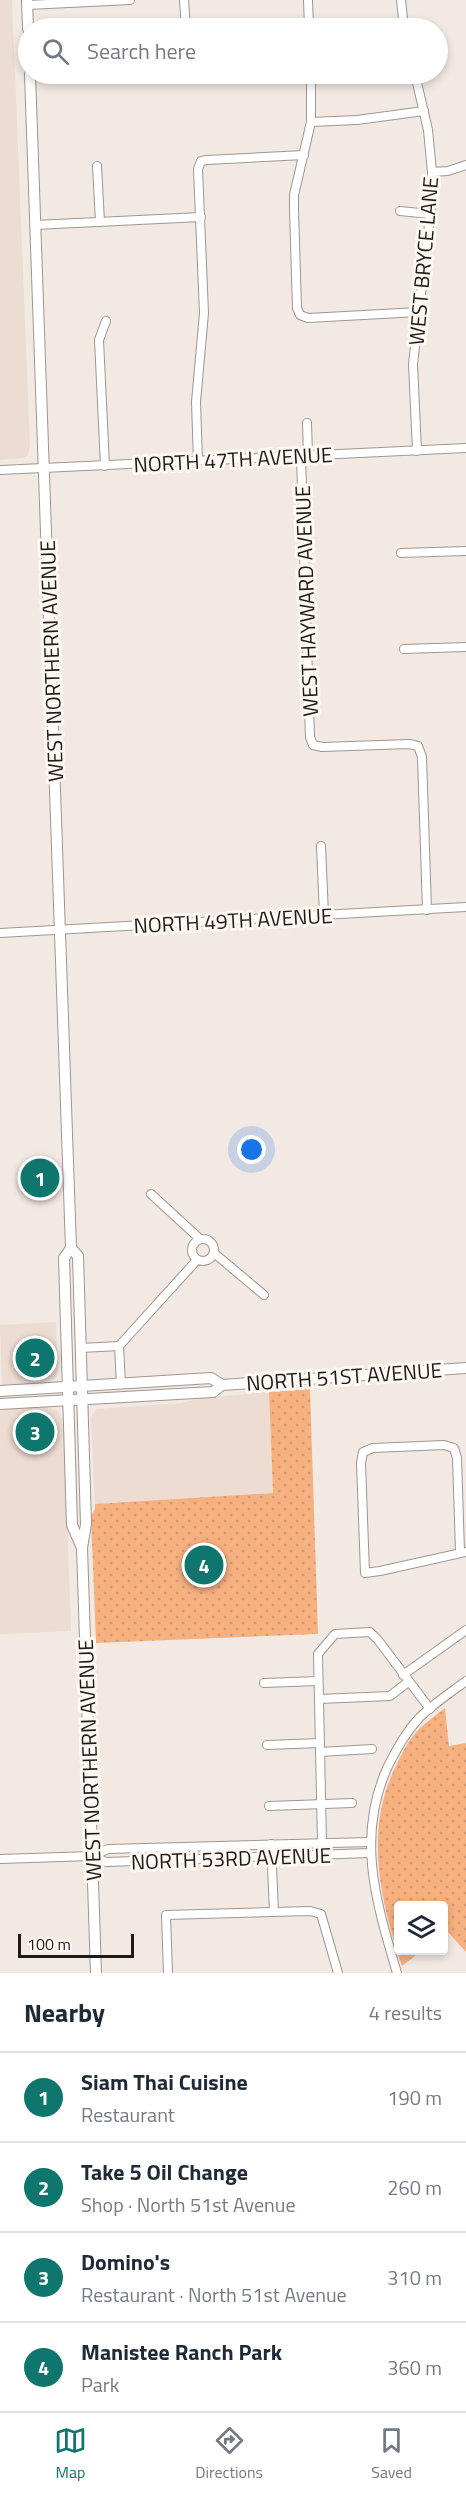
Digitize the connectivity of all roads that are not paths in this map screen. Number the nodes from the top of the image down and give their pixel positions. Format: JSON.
{"nodes":[{"id":1,"x":130,"y":0,"type":"edge"},
{"id":2,"x":184,"y":0,"type":"edge"},
{"id":3,"x":308,"y":0,"type":"edge"},
{"id":4,"x":401,"y":0,"type":"edge"},
{"id":5,"x":28,"y":2,"type":"edge"},
{"id":6,"x":28,"y":18,"type":"edge"},
{"id":7,"x":185,"y":18,"type":"edge"},
{"id":8,"x":309,"y":18,"type":"edge"},
{"id":9,"x":403,"y":18,"type":"edge"},
{"id":10,"x":30,"y":84,"type":"edge"},
{"id":11,"x":310,"y":84,"type":"edge"},
{"id":12,"x":417,"y":84,"type":"edge"},
{"id":13,"x":424,"y":111,"type":"junction"},
{"id":14,"x":311,"y":122,"type":"junction"},
{"id":15,"x":303,"y":155,"type":"junction"},
{"id":16,"x":466,"y":165,"type":"edge"},
{"id":17,"x":97,"y":166,"type":"dead end"},
{"id":18,"x":432,"y":172,"type":"junction"},
{"id":19,"x":400,"y":211,"type":"dead end"},
{"id":20,"x":430,"y":214,"type":"junction"},
{"id":21,"x":201,"y":217,"type":"junction"},
{"id":22,"x":100,"y":222,"type":"junction"},
{"id":23,"x":35,"y":225,"type":"junction"},
{"id":24,"x":419,"y":312,"type":"junction"},
{"id":25,"x":106,"y":321,"type":"dead end"},
{"id":26,"x":307,"y":423,"type":"dead end"},
{"id":27,"x":466,"y":448,"type":"edge"},
{"id":28,"x":417,"y":451,"type":"junction"},
{"id":29,"x":304,"y":456,"type":"junction"},
{"id":30,"x":198,"y":461,"type":"junction"},
{"id":31,"x":105,"y":466,"type":"junction"},
{"id":32,"x":45,"y":468,"type":"junction"},
{"id":33,"x":0,"y":470,"type":"edge"},
{"id":34,"x":466,"y":551,"type":"edge"},
{"id":35,"x":401,"y":553,"type":"dead end"},
{"id":36,"x":466,"y":647,"type":"edge"},
{"id":37,"x":404,"y":649,"type":"dead end"},
{"id":38,"x":321,"y":846,"type":"dead end"},
{"id":39,"x":466,"y":907,"type":"edge"},
{"id":40,"x":427,"y":910,"type":"junction"},
{"id":41,"x":324,"y":915,"type":"junction"},
{"id":42,"x":60,"y":930,"type":"junction"},
{"id":43,"x":0,"y":933,"type":"edge"},
{"id":44,"x":151,"y":1194,"type":"dead end"},
{"id":45,"x":200,"y":1239,"type":"junction"},
{"id":46,"x":71,"y":1248,"type":"junction"},
{"id":47,"x":214,"y":1253,"type":"junction"},
{"id":48,"x":197,"y":1260,"type":"junction"},
{"id":49,"x":264,"y":1295,"type":"dead end"},
{"id":50,"x":119,"y":1346,"type":"junction"},
{"id":51,"x":80,"y":1348,"type":"junction"},
{"id":52,"x":466,"y":1368,"type":"edge"},
{"id":53,"x":121,"y":1384,"type":"junction"},
{"id":54,"x":222,"y":1385,"type":"junction"},
{"id":55,"x":82,"y":1387,"type":"junction"},
{"id":56,"x":68,"y":1388,"type":"junction"},
{"id":57,"x":0,"y":1390,"type":"edge"},
{"id":58,"x":83,"y":1400,"type":"junction"},
{"id":59,"x":69,"y":1401,"type":"junction"},
{"id":60,"x":0,"y":1404,"type":"edge"},
{"id":61,"x":82,"y":1548,"type":"junction"},
{"id":62,"x":463,"y":1552,"type":"edge"},
{"id":63,"x":466,"y":1630,"type":"edge"},
{"id":64,"x":406,"y":1678,"type":"junction"},
{"id":65,"x":318,"y":1681,"type":"junction"},
{"id":66,"x":466,"y":1681,"type":"edge"},
{"id":67,"x":264,"y":1683,"type":"dead end"},
{"id":68,"x":319,"y":1699,"type":"junction"},
{"id":69,"x":430,"y":1709,"type":"junction"},
{"id":70,"x":267,"y":1745,"type":"dead end"},
{"id":71,"x":320,"y":1747,"type":"junction"},
{"id":72,"x":372,"y":1749,"type":"dead end"},
{"id":73,"x":352,"y":1803,"type":"dead end"},
{"id":74,"x":321,"y":1804,"type":"junction"},
{"id":75,"x":269,"y":1806,"type":"dead end"},
{"id":76,"x":370,"y":1842,"type":"junction"},
{"id":77,"x":322,"y":1843,"type":"junction"},
{"id":78,"x":271,"y":1844,"type":"junction"},
{"id":79,"x":172,"y":1847,"type":"junction"},
{"id":80,"x":370,"y":1852,"type":"junction"},
{"id":81,"x":92,"y":1856,"type":"junction"},
{"id":82,"x":272,"y":1856,"type":"junction"},
{"id":83,"x":0,"y":1859,"type":"edge"},
{"id":84,"x":173,"y":1860,"type":"junction"},
{"id":85,"x":274,"y":1912,"type":"junction"},
{"id":86,"x":96,"y":1973,"type":"edge"},
{"id":87,"x":168,"y":1973,"type":"edge"},
{"id":88,"x":338,"y":1973,"type":"edge"},
{"id":89,"x":397,"y":1973,"type":"edge"}],
"edges":[{"from":1,"to":5,"type":"street"},
{"from":2,"to":7,"type":"street"},
{"from":3,"to":8,"type":"street"},
{"from":4,"to":9,"type":"street"},
{"from":5,"to":6,"type":"main road"},
{"from":10,"to":23,"type":"main road","name":"WEST NORTHERN AVENUE"},
{"from":11,"to":14,"type":"street"},
{"from":12,"to":13,"type":"street","name":"WEST BRYCE LANE"},
{"from":13,"to":14,"type":"street"},
{"from":13,"to":18,"type":"street","name":"WEST BRYCE LANE"},
{"from":14,"to":15,"type":"street"},
{"from":15,"to":21,"type":"street"},
{"from":15,"to":24,"type":"street"},
{"from":16,"to":18,"type":"street"},
{"from":17,"to":22,"type":"street"},
{"from":18,"to":20,"type":"street","name":"WEST BRYCE LANE"},
{"from":19,"to":20,"type":"street"},
{"from":20,"to":24,"type":"street","name":"WEST BRYCE LANE"},
{"from":21,"to":22,"type":"street"},
{"from":21,"to":30,"type":"street"},
{"from":22,"to":23,"type":"street"},
{"from":23,"to":32,"type":"main road","name":"WEST NORTHERN AVENUE"},
{"from":24,"to":28,"type":"street","name":"WEST BRYCE LANE"},
{"from":25,"to":31,"type":"street"},
{"from":26,"to":29,"type":"street","name":"WEST HAYWARD AVENUE"},
{"from":27,"to":28,"type":"street","name":"NORTH 47TH AVENUE"},
{"from":28,"to":29,"type":"street","name":"NORTH 47TH AVENUE"},
{"from":29,"to":30,"type":"street","name":"NORTH 47TH AVENUE"},
{"from":29,"to":40,"type":"street","name":"WEST HAYWARD AVENUE"},
{"from":30,"to":31,"type":"street","name":"NORTH 47TH AVENUE"},
{"from":31,"to":32,"type":"street","name":"NORTH 47TH AVENUE"},
{"from":32,"to":33,"type":"street","name":"NORTH 47TH AVENUE"},
{"from":32,"to":42,"type":"main road","name":"WEST NORTHERN AVENUE"},
{"from":34,"to":35,"type":"street"},
{"from":36,"to":37,"type":"street"},
{"from":38,"to":41,"type":"street"},
{"from":39,"to":40,"type":"street","name":"NORTH 49TH AVENUE"},
{"from":40,"to":41,"type":"street","name":"NORTH 49TH AVENUE"},
{"from":41,"to":42,"type":"street","name":"NORTH 49TH AVENUE"},
{"from":42,"to":43,"type":"street","name":"NORTH 49TH AVENUE"},
{"from":42,"to":46,"type":"main road","name":"WEST NORTHERN AVENUE"},
{"from":44,"to":45,"type":"street"},
{"from":45,"to":47,"type":"street"},
{"from":45,"to":48,"type":"street"},
{"from":46,"to":51,"type":"main road","name":"WEST NORTHERN AVENUE"},
{"from":46,"to":56,"type":"main road","name":"WEST NORTHERN AVENUE"},
{"from":47,"to":48,"type":"street"},
{"from":47,"to":49,"type":"street"},
{"from":48,"to":50,"type":"street"},
{"from":50,"to":51,"type":"street"},
{"from":50,"to":53,"type":"street"},
{"from":51,"to":55,"type":"main road","name":"WEST NORTHERN AVENUE"},
{"from":52,"to":54,"type":"main road","name":"NORTH 51ST AVENUE"},
{"from":53,"to":54,"type":"main road","name":"NORTH 51ST AVENUE"},
{"from":53,"to":55,"type":"main road","name":"NORTH 51ST AVENUE"},
{"from":54,"to":58,"type":"main road","name":"NORTH 51ST AVENUE"},
{"from":55,"to":56,"type":"main road","name":"NORTH 51ST AVENUE"},
{"from":55,"to":58,"type":"main road","name":"WEST NORTHERN AVENUE"},
{"from":56,"to":57,"type":"main road","name":"NORTH 51ST AVENUE"},
{"from":56,"to":59,"type":"main road","name":"WEST NORTHERN AVENUE"},
{"from":58,"to":59,"type":"main road","name":"NORTH 51ST AVENUE"},
{"from":58,"to":61,"type":"main road","name":"WEST NORTHERN AVENUE"},
{"from":59,"to":60,"type":"main road","name":"NORTH 51ST AVENUE"},
{"from":59,"to":61,"type":"main road","name":"WEST NORTHERN AVENUE"},
{"from":61,"to":81,"type":"main road","name":"WEST NORTHERN AVENUE"},
{"from":62,"to":62,"type":"street"},
{"from":63,"to":64,"type":"street"},
{"from":64,"to":65,"type":"street"},
{"from":64,"to":68,"type":"street"},
{"from":64,"to":69,"type":"street"},
{"from":65,"to":67,"type":"street"},
{"from":65,"to":68,"type":"street"},
{"from":66,"to":69,"type":"street"},
{"from":68,"to":71,"type":"street"},
{"from":69,"to":76,"type":"street"},
{"from":70,"to":71,"type":"street"},
{"from":71,"to":72,"type":"street"},
{"from":71,"to":74,"type":"street"},
{"from":73,"to":74,"type":"street"},
{"from":74,"to":75,"type":"street"},
{"from":74,"to":77,"type":"street"},
{"from":76,"to":77,"type":"street","name":"NORTH 53RD AVENUE"},
{"from":76,"to":80,"type":"street"},
{"from":77,"to":78,"type":"street","name":"NORTH 53RD AVENUE"},
{"from":78,"to":79,"type":"street","name":"NORTH 53RD AVENUE"},
{"from":78,"to":82,"type":"street"},
{"from":79,"to":81,"type":"street","name":"NORTH 53RD AVENUE"},
{"from":79,"to":84,"type":"street"},
{"from":80,"to":82,"type":"street","name":"NORTH 53RD AVENUE"},
{"from":80,"to":89,"type":"street"},
{"from":81,"to":83,"type":"street","name":"NORTH 53RD AVENUE"},
{"from":81,"to":84,"type":"street","name":"NORTH 53RD AVENUE"},
{"from":81,"to":86,"type":"main road","name":"WEST NORTHERN AVENUE"},
{"from":82,"to":84,"type":"street","name":"NORTH 53RD AVENUE"},
{"from":82,"to":85,"type":"street"},
{"from":85,"to":87,"type":"street"},
{"from":85,"to":88,"type":"street"}]}
